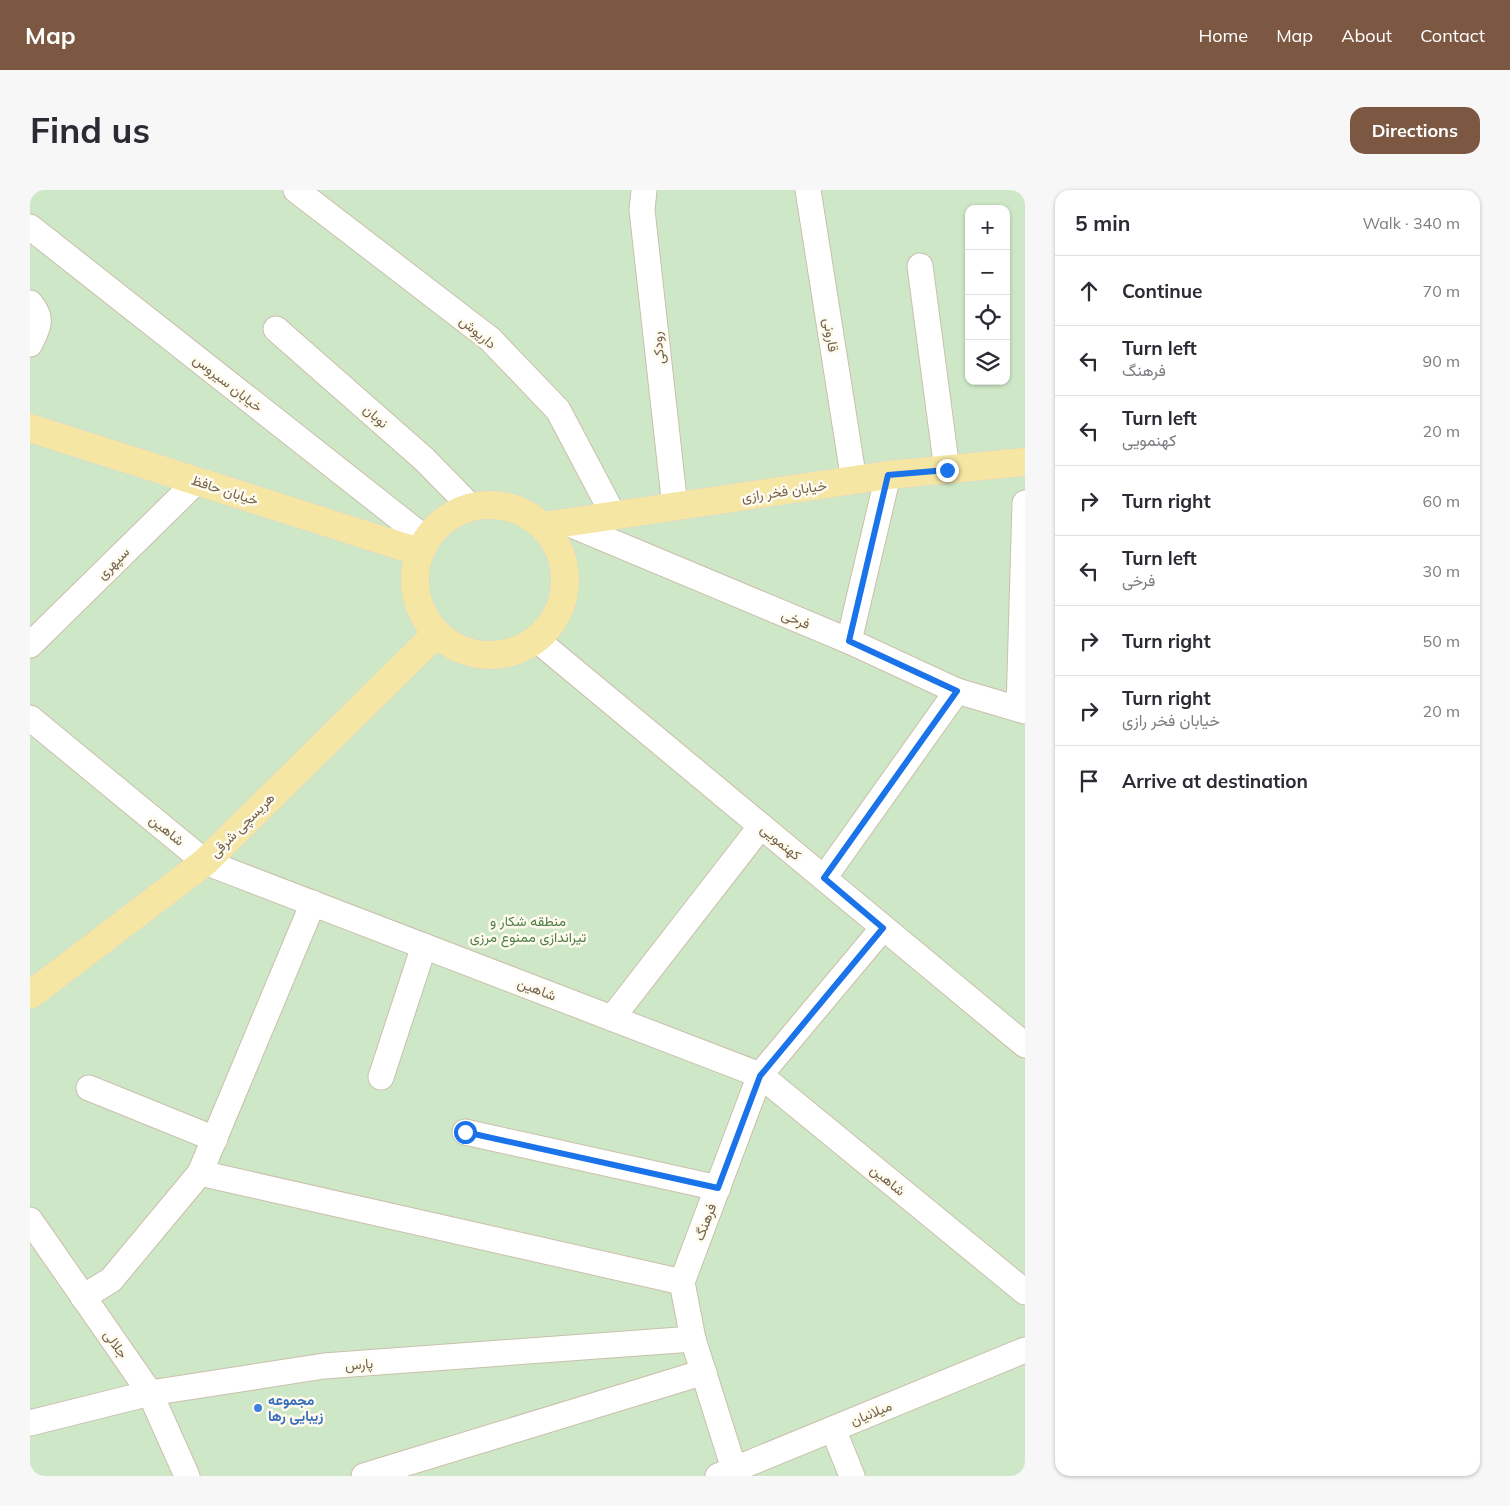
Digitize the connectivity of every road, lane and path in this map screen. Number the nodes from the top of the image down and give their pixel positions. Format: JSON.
{"nodes":[{"id":1,"x":296,"y":190,"type":"edge"},
{"id":2,"x":644,"y":190,"type":"edge"},
{"id":3,"x":808,"y":190,"type":"edge"},
{"id":4,"x":30,"y":227,"type":"edge"},
{"id":5,"x":920,"y":266,"type":"dead end"},
{"id":6,"x":30,"y":303,"type":"edge"},
{"id":7,"x":276,"y":328,"type":"dead end"},
{"id":8,"x":30,"y":344,"type":"edge"},
{"id":9,"x":35,"y":435,"type":"edge"},
{"id":10,"x":1025,"y":462,"type":"edge"},
{"id":11,"x":947,"y":470,"type":"junction"},
{"id":12,"x":888,"y":475,"type":"junction"},
{"id":13,"x":197,"y":481,"type":"junction"},
{"id":14,"x":854,"y":481,"type":"junction"},
{"id":15,"x":1025,"y":503,"type":"edge"},
{"id":16,"x":675,"y":507,"type":"junction"},
{"id":17,"x":472,"y":508,"type":"junction"},
{"id":18,"x":614,"y":516,"type":"junction"},
{"id":19,"x":555,"y":524,"type":"junction"},
{"id":20,"x":423,"y":546,"type":"junction"},
{"id":21,"x":436,"y":634,"type":"junction"},
{"id":22,"x":537,"y":640,"type":"junction"},
{"id":23,"x":849,"y":641,"type":"junction"},
{"id":24,"x":30,"y":645,"type":"edge"},
{"id":25,"x":957,"y":691,"type":"junction"},
{"id":26,"x":1022,"y":710,"type":"edge"},
{"id":27,"x":30,"y":718,"type":"edge"},
{"id":28,"x":761,"y":826,"type":"junction"},
{"id":29,"x":205,"y":862,"type":"junction"},
{"id":30,"x":824,"y":878,"type":"junction"},
{"id":31,"x":313,"y":903,"type":"junction"},
{"id":32,"x":883,"y":928,"type":"junction"},
{"id":33,"x":424,"y":946,"type":"junction"},
{"id":34,"x":30,"y":995,"type":"edge"},
{"id":35,"x":612,"y":1018,"type":"junction"},
{"id":36,"x":1025,"y":1045,"type":"edge"},
{"id":37,"x":760,"y":1076,"type":"junction"},
{"id":38,"x":381,"y":1077,"type":"dead end"},
{"id":39,"x":89,"y":1088,"type":"dead end"},
{"id":40,"x":465,"y":1132,"type":"dead end"},
{"id":41,"x":215,"y":1139,"type":"junction"},
{"id":42,"x":200,"y":1173,"type":"junction"},
{"id":43,"x":718,"y":1188,"type":"junction"},
{"id":44,"x":30,"y":1220,"type":"edge"},
{"id":45,"x":682,"y":1282,"type":"junction"},
{"id":46,"x":1025,"y":1292,"type":"edge"},
{"id":47,"x":82,"y":1297,"type":"junction"},
{"id":48,"x":694,"y":1339,"type":"junction"},
{"id":49,"x":1025,"y":1350,"type":"edge"},
{"id":50,"x":704,"y":1372,"type":"junction"},
{"id":51,"x":150,"y":1393,"type":"junction"},
{"id":52,"x":30,"y":1424,"type":"edge"},
{"id":53,"x":833,"y":1429,"type":"junction"},
{"id":54,"x":726,"y":1473,"type":"edge"},
{"id":55,"x":187,"y":1476,"type":"edge"},
{"id":56,"x":364,"y":1476,"type":"edge"},
{"id":57,"x":852,"y":1476,"type":"edge"}],
"edges":[{"from":1,"to":18,"type":"street","name":"داریوش"},
{"from":2,"to":16,"type":"street","name":"رودکی"},
{"from":3,"to":14,"type":"street","name":"قارونی"},
{"from":4,"to":20,"type":"street","name":"خیابان سیروس"},
{"from":5,"to":11,"type":"street"},
{"from":6,"to":8,"type":"street"},
{"from":7,"to":17,"type":"street","name":"نوبان"},
{"from":9,"to":13,"type":"main road","name":"خیابان حافظ"},
{"from":10,"to":11,"type":"main road","name":"خیابان فخر رازی"},
{"from":11,"to":12,"type":"main road","name":"خیابان فخر رازی"},
{"from":12,"to":14,"type":"main road","name":"خیابان فخر رازی"},
{"from":12,"to":23,"type":"street"},
{"from":13,"to":20,"type":"main road","name":"خیابان حافظ"},
{"from":13,"to":24,"type":"street","name":"سپهری"},
{"from":14,"to":16,"type":"main road","name":"خیابان فخر رازی"},
{"from":15,"to":26,"type":"street"},
{"from":16,"to":18,"type":"main road","name":"خیابان فخر رازی"},
{"from":17,"to":19,"type":"main road"},
{"from":17,"to":20,"type":"main road"},
{"from":18,"to":19,"type":"main road","name":"خیابان فخر رازی"},
{"from":19,"to":22,"type":"main road"},
{"from":19,"to":23,"type":"street","name":"فرخی"},
{"from":20,"to":21,"type":"main road"},
{"from":21,"to":22,"type":"main road"},
{"from":21,"to":29,"type":"main road","name":"هریسچی شرقی"},
{"from":22,"to":28,"type":"street","name":"کهنمویی"},
{"from":23,"to":25,"type":"street","name":"فرخی"},
{"from":25,"to":26,"type":"street","name":"فرخی"},
{"from":25,"to":30,"type":"street"},
{"from":27,"to":29,"type":"street","name":"شاهین"},
{"from":28,"to":30,"type":"street","name":"کهنمویی"},
{"from":28,"to":35,"type":"street"},
{"from":29,"to":31,"type":"street","name":"شاهین"},
{"from":29,"to":34,"type":"main road","name":"هریسچی شرقی"},
{"from":30,"to":32,"type":"street","name":"کهنمویی"},
{"from":31,"to":33,"type":"street","name":"شاهین"},
{"from":31,"to":41,"type":"street"},
{"from":32,"to":36,"type":"street","name":"کهنمویی"},
{"from":32,"to":37,"type":"street","name":"فرهنگ"},
{"from":33,"to":35,"type":"street","name":"شاهین"},
{"from":33,"to":38,"type":"street"},
{"from":35,"to":37,"type":"street","name":"شاهین"},
{"from":37,"to":43,"type":"street","name":"فرهنگ"},
{"from":37,"to":46,"type":"street","name":"شاهین"},
{"from":39,"to":41,"type":"street"},
{"from":40,"to":43,"type":"street"},
{"from":41,"to":42,"type":"street"},
{"from":42,"to":45,"type":"street"},
{"from":42,"to":47,"type":"street"},
{"from":43,"to":45,"type":"street","name":"فرهنگ"},
{"from":44,"to":47,"type":"street","name":"جلالی"},
{"from":45,"to":48,"type":"street"},
{"from":47,"to":51,"type":"street","name":"جلالی"},
{"from":48,"to":50,"type":"street"},
{"from":48,"to":51,"type":"street","name":"پارس"},
{"from":49,"to":53,"type":"street","name":"میلانیان"},
{"from":50,"to":54,"type":"street"},
{"from":50,"to":56,"type":"street"},
{"from":51,"to":52,"type":"street","name":"پارس"},
{"from":51,"to":55,"type":"street","name":"جلالی"},
{"from":53,"to":54,"type":"street","name":"میلانیان"},
{"from":53,"to":57,"type":"street"}]}
